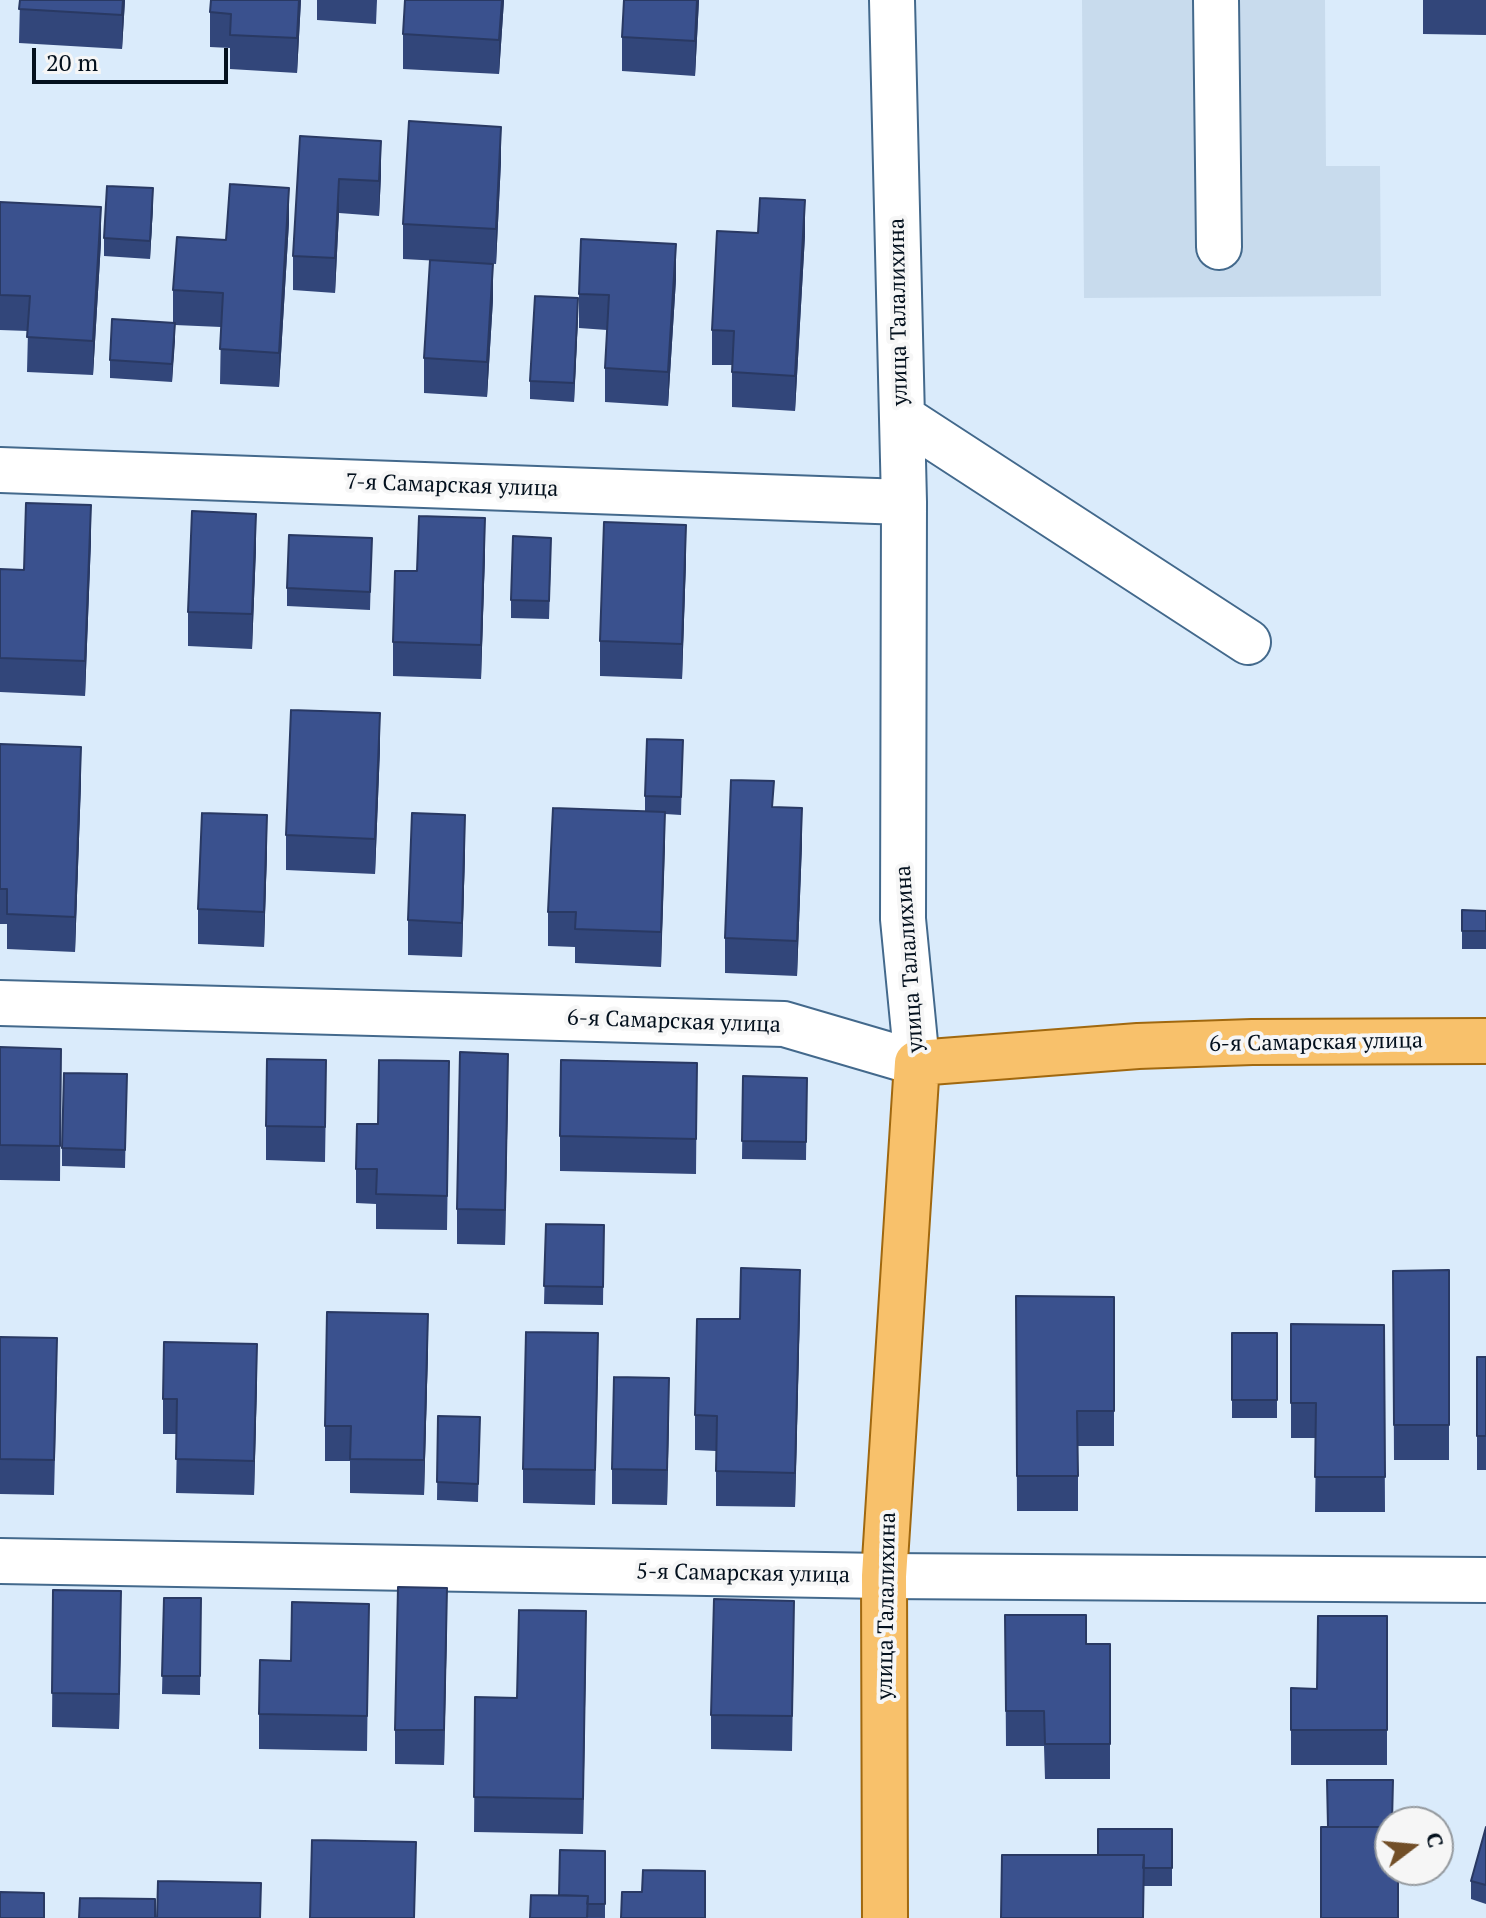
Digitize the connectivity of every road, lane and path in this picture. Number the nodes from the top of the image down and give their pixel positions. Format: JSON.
{"nodes":[{"id":1,"x":892,"y":0,"type":"edge"},
{"id":2,"x":1216,"y":0,"type":"edge"},
{"id":3,"x":1219,"y":247,"type":"dead end"},
{"id":4,"x":902,"y":417,"type":"junction"},
{"id":5,"x":0,"y":470,"type":"edge"},
{"id":6,"x":904,"y":502,"type":"junction"},
{"id":7,"x":1248,"y":642,"type":"dead end"},
{"id":8,"x":0,"y":1003,"type":"edge"},
{"id":9,"x":1486,"y":1041,"type":"edge"},
{"id":10,"x":917,"y":1063,"type":"junction"},
{"id":11,"x":0,"y":1561,"type":"edge"},
{"id":12,"x":884,"y":1576,"type":"junction"},
{"id":13,"x":1486,"y":1580,"type":"edge"},
{"id":14,"x":885,"y":1918,"type":"edge"}],
"edges":[{"from":1,"to":4,"type":"street","name":"улица Талалихина"},
{"from":2,"to":3,"type":"street"},
{"from":4,"to":6,"type":"street","name":"улица Талалихина"},
{"from":4,"to":7,"type":"street"},
{"from":5,"to":6,"type":"street","name":"7-я Самарская улица"},
{"from":6,"to":10,"type":"street","name":"улица Талалихина"},
{"from":8,"to":10,"type":"street","name":"6-я Самарская улица"},
{"from":9,"to":10,"type":"main road","name":"6-я Самарская улица"},
{"from":10,"to":12,"type":"main road","name":"улица Талалихина"},
{"from":11,"to":12,"type":"street","name":"5-я Самарская улица"},
{"from":12,"to":13,"type":"street","name":"5-я Самарская улица"},
{"from":12,"to":14,"type":"main road","name":"улица Талалихина"}]}
